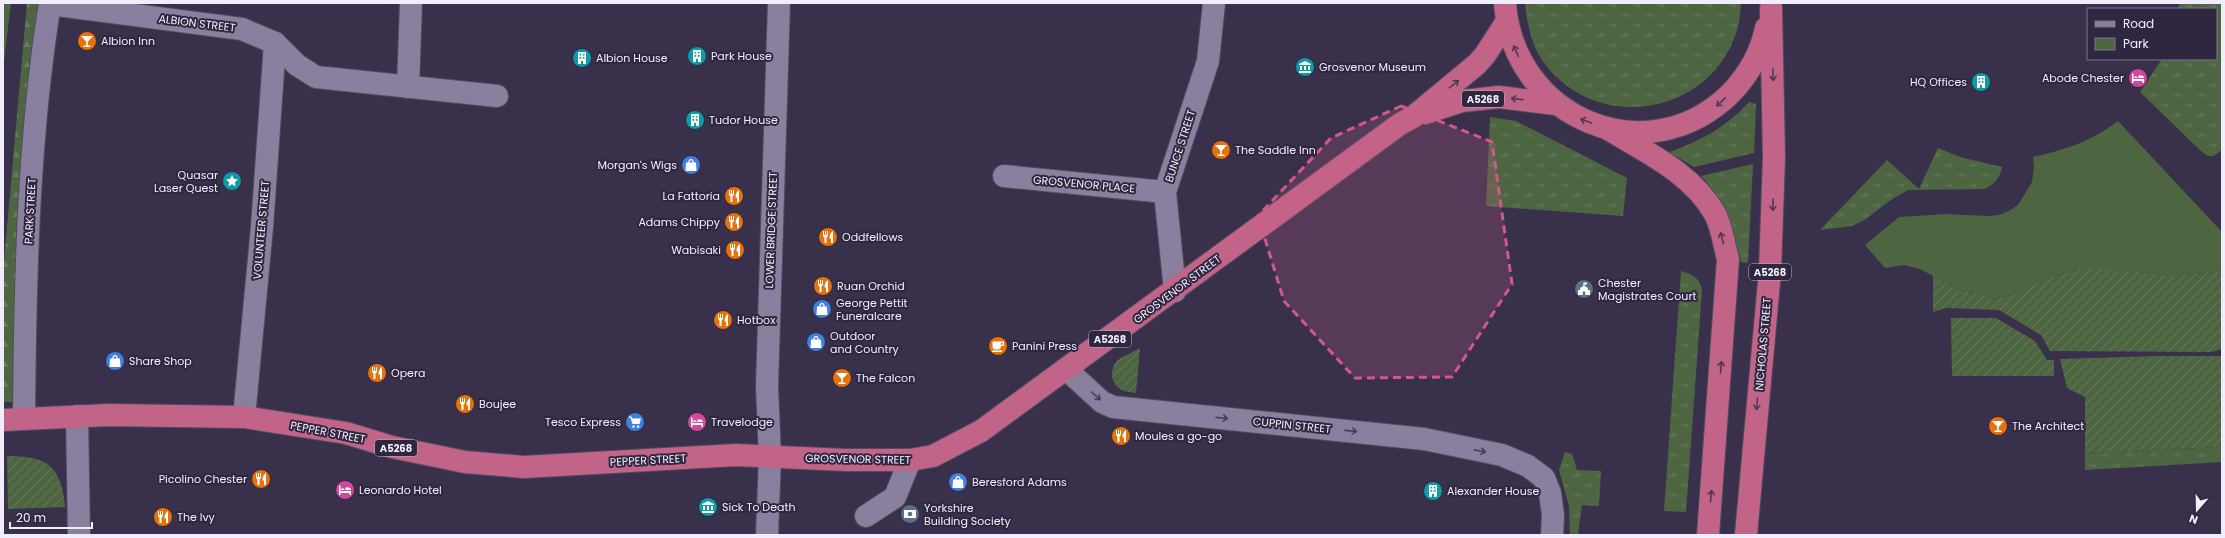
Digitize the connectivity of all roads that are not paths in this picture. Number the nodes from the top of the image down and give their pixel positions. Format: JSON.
{"nodes":[{"id":1,"x":411,"y":3,"type":"edge"},
{"id":2,"x":779,"y":3,"type":"edge"},
{"id":3,"x":1214,"y":3,"type":"edge"},
{"id":4,"x":50,"y":4,"type":"edge"},
{"id":5,"x":1770,"y":5,"type":"edge"},
{"id":6,"x":1506,"y":12,"type":"edge"},
{"id":7,"x":276,"y":43,"type":"junction"},
{"id":8,"x":408,"y":87,"type":"junction"},
{"id":9,"x":497,"y":96,"type":"dead end"},
{"id":10,"x":1556,"y":104,"type":"junction"},
{"id":11,"x":1413,"y":117,"type":"junction"},
{"id":12,"x":1608,"y":129,"type":"junction"},
{"id":13,"x":1004,"y":176,"type":"dead end"},
{"id":14,"x":1165,"y":192,"type":"junction"},
{"id":15,"x":1175,"y":291,"type":"junction"},
{"id":16,"x":1067,"y":370,"type":"junction"},
{"id":17,"x":77,"y":416,"type":"junction"},
{"id":18,"x":244,"y":416,"type":"junction"},
{"id":19,"x":14,"y":420,"type":"edge"},
{"id":20,"x":770,"y":456,"type":"junction"},
{"id":21,"x":910,"y":460,"type":"junction"},
{"id":22,"x":866,"y":516,"type":"dead end"},
{"id":23,"x":79,"y":535,"type":"edge"},
{"id":24,"x":767,"y":535,"type":"edge"},
{"id":25,"x":1552,"y":535,"type":"edge"},
{"id":26,"x":1708,"y":535,"type":"edge"},
{"id":27,"x":1746,"y":535,"type":"edge"}],
"edges":[{"from":1,"to":8,"type":"street"},
{"from":2,"to":20,"type":"street","name":"LOWER BRIDGE STREET"},
{"from":3,"to":14,"type":"street","name":"BUNCE STREET"},
{"from":4,"to":7,"type":"street","name":"ALBION STREET"},
{"from":4,"to":19,"type":"street","name":"PARK STREET"},
{"from":5,"to":12,"type":"highway","number":"A5268","one_way":true},
{"from":5,"to":27,"type":"highway","name":"NICHOLAS STREET","number":"A5268","one_way":true},
{"from":10,"to":6,"type":"highway","number":"A5268","one_way":true},
{"from":11,"to":6,"type":"highway","name":"GROSVENOR STREET","number":"A5268","one_way":true},
{"from":7,"to":8,"type":"street","name":"ALBION STREET"},
{"from":7,"to":18,"type":"street","name":"VOLUNTEER STREET"},
{"from":8,"to":9,"type":"street","name":"ALBION STREET"},
{"from":10,"to":11,"type":"highway","name":"GROSVENOR STREET","number":"A5268","one_way":true},
{"from":12,"to":10,"type":"highway","number":"A5268","one_way":true},
{"from":11,"to":15,"type":"highway","name":"GROSVENOR STREET","number":"A5268"},
{"from":26,"to":12,"type":"highway","number":"A5268","one_way":true},
{"from":13,"to":14,"type":"street","name":"GROSVENOR PLACE"},
{"from":14,"to":15,"type":"street","name":"BUNCE STREET"},
{"from":15,"to":16,"type":"highway","name":"GROSVENOR STREET","number":"A5268"},
{"from":16,"to":21,"type":"highway","name":"GROSVENOR STREET","number":"A5268"},
{"from":16,"to":25,"type":"street","name":"CUPPIN STREET","one_way":true},
{"from":17,"to":18,"type":"highway","name":"PEPPER STREET","number":"A5268"},
{"from":17,"to":19,"type":"highway","name":"PEPPER STREET","number":"A5268"},
{"from":17,"to":23,"type":"street"},
{"from":18,"to":20,"type":"highway","name":"PEPPER STREET","number":"A5268"},
{"from":20,"to":21,"type":"highway","name":"GROSVENOR STREET","number":"A5268"},
{"from":20,"to":24,"type":"street","name":"LOWER BRIDGE STREET"},
{"from":21,"to":22,"type":"street"}]}
